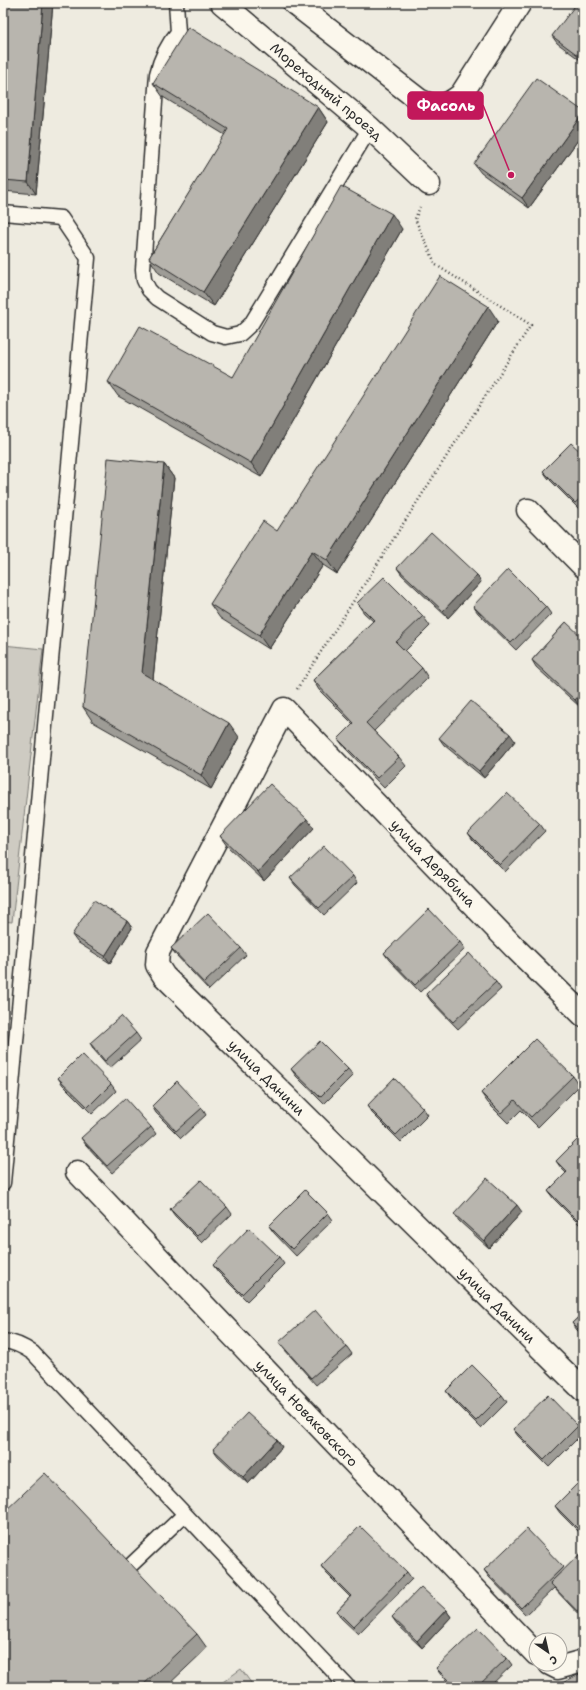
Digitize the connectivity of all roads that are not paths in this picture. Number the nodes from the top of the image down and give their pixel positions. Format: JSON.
{"nodes":[{"id":1,"x":176,"y":3,"type":"edge"},
{"id":2,"x":222,"y":3,"type":"edge"},
{"id":3,"x":294,"y":3,"type":"edge"},
{"id":4,"x":520,"y":3,"type":"edge"},
{"id":5,"x":370,"y":128,"type":"junction"},
{"id":6,"x":429,"y":184,"type":"road end"},
{"id":7,"x":3,"y":214,"type":"edge"},
{"id":8,"x":528,"y":510,"type":"dead end"},
{"id":9,"x":583,"y":566,"type":"edge"},
{"id":10,"x":284,"y":709,"type":"joint"},
{"id":11,"x":583,"y":1015,"type":"edge"},
{"id":12,"x":77,"y":1172,"type":"dead end"},
{"id":13,"x":3,"y":1183,"type":"edge"},
{"id":14,"x":3,"y":1341,"type":"edge"},
{"id":15,"x":583,"y":1390,"type":"edge"},
{"id":16,"x":185,"y":1514,"type":"junction"},
{"id":17,"x":130,"y":1566,"type":"edge"},
{"id":18,"x":528,"y":1646,"type":"edge"},
{"id":19,"x":583,"y":1661,"type":"edge"},
{"id":20,"x":568,"y":1664,"type":"edge"},
{"id":21,"x":348,"y":1687,"type":"edge"}],
"edges":[{"from":1,"to":5,"type":"lane"},
{"from":2,"to":5,"type":"street","name":"Мореходный проезд"},
{"from":3,"to":4,"type":"street"},
{"from":5,"to":6,"type":"street","name":"Мореходный проезд"},
{"from":7,"to":13,"type":"lane"},
{"from":8,"to":9,"type":"street"},
{"from":10,"to":11,"type":"street","name":"улица Дерябина"},
{"from":10,"to":15,"type":"street","name":"улица Данини"},
{"from":12,"to":18,"type":"street","name":"улица Новаковского"},
{"from":14,"to":16,"type":"lane"},
{"from":16,"to":17,"type":"lane"},
{"from":16,"to":21,"type":"lane"},
{"from":19,"to":20,"type":"street"}]}
